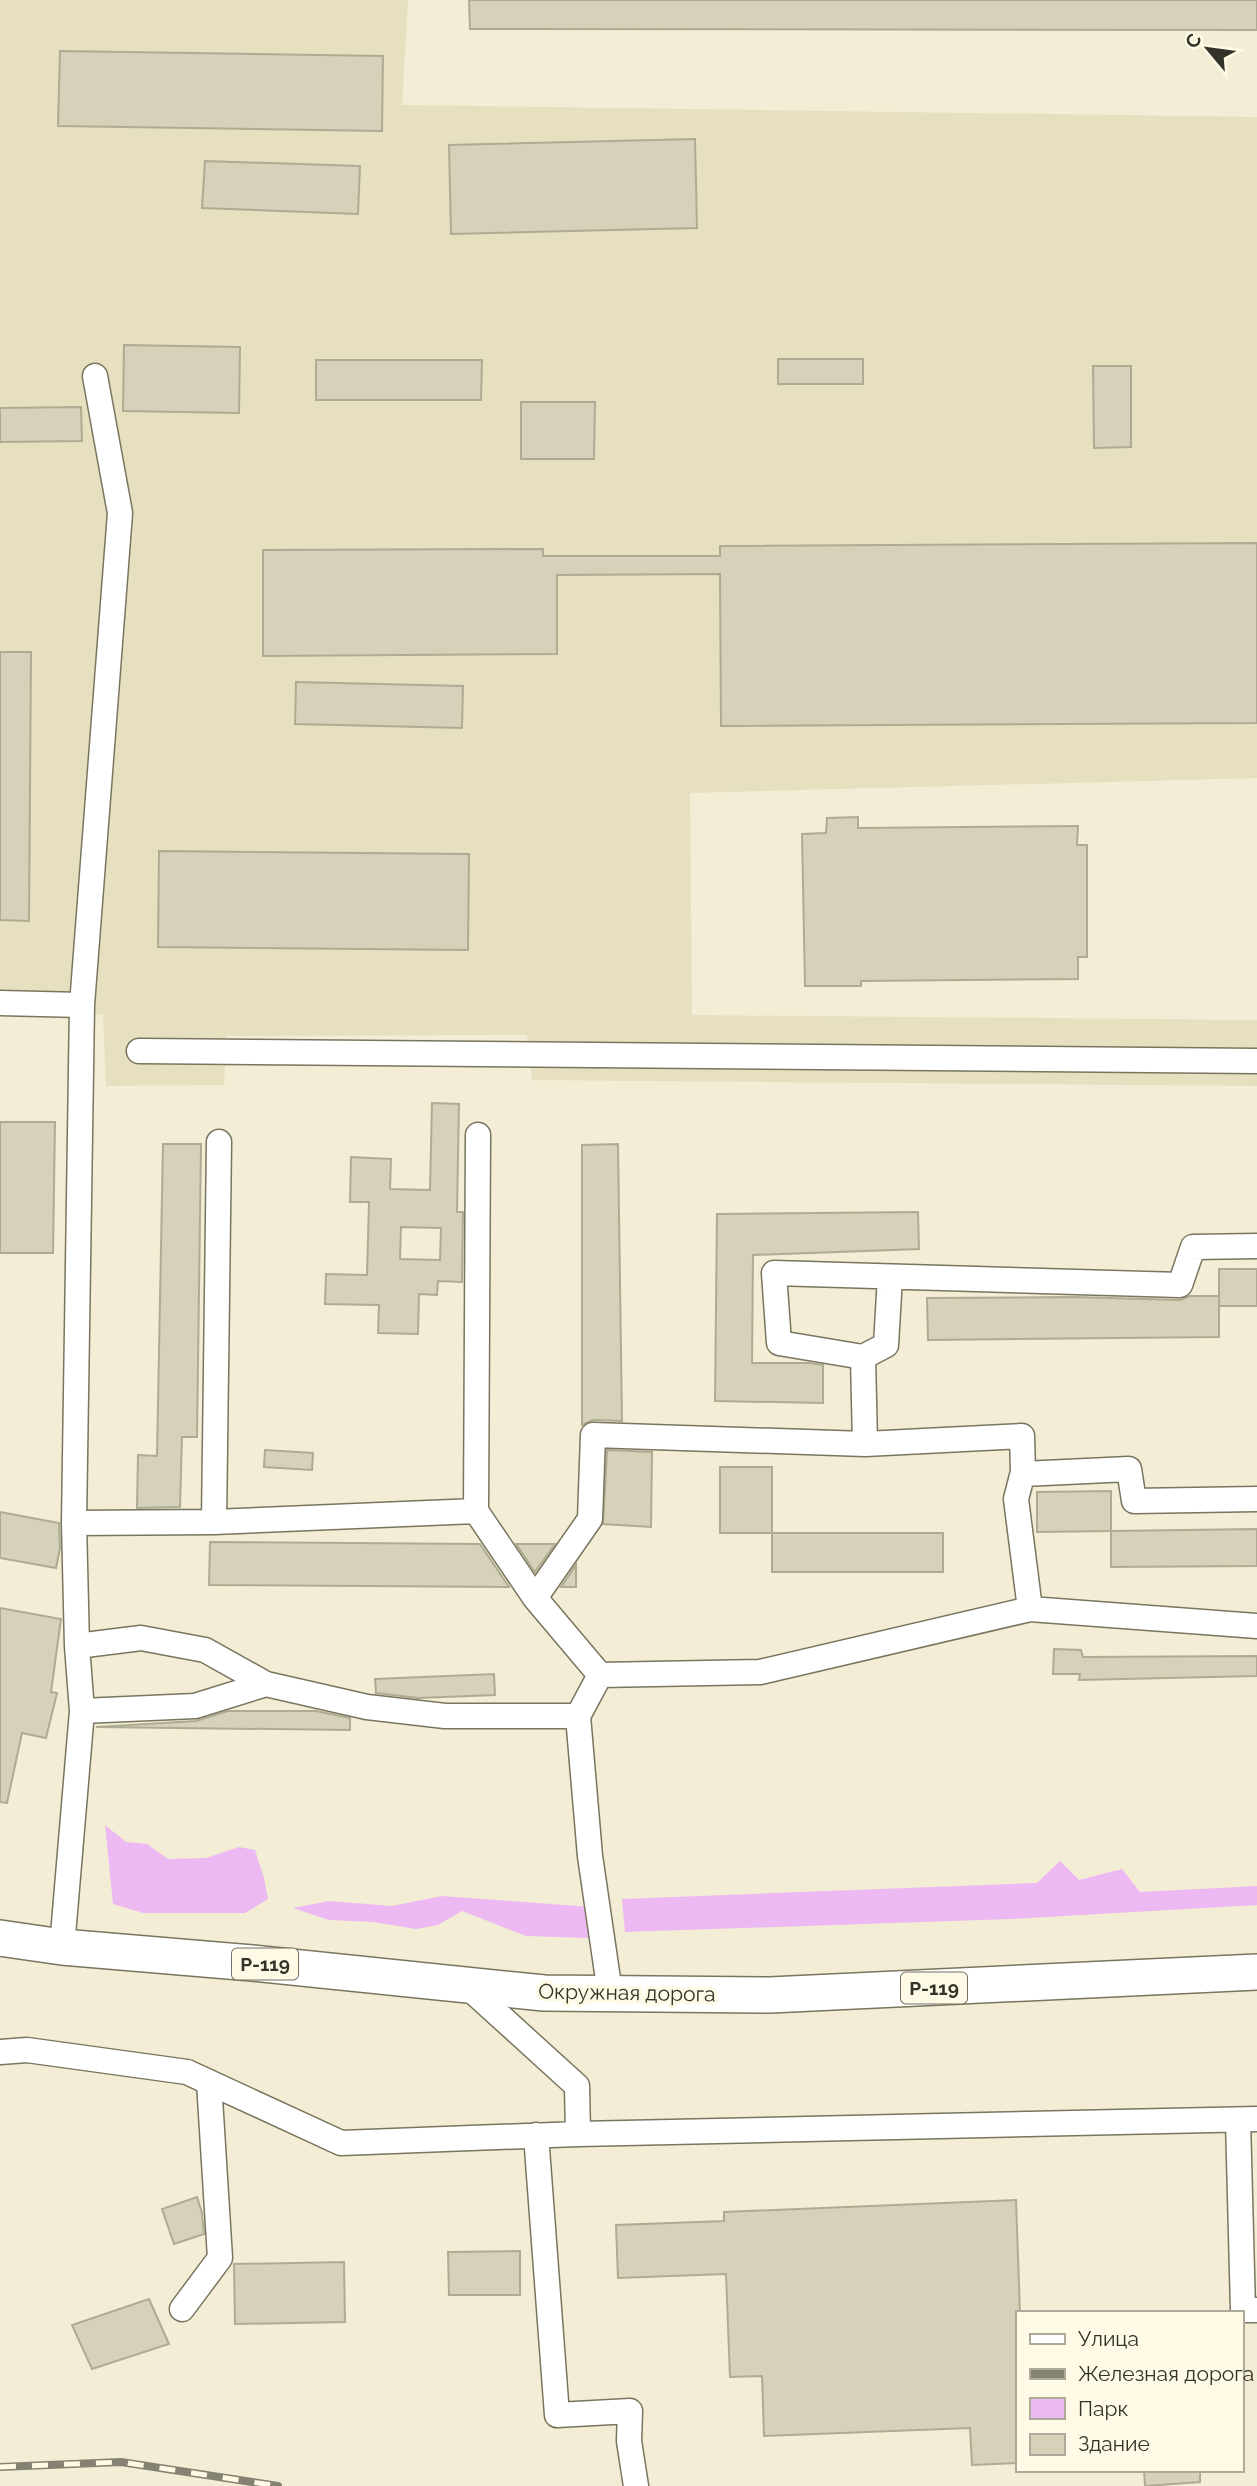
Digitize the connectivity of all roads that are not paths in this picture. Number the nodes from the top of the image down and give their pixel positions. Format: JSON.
{"nodes":[{"id":1,"x":95,"y":376,"type":"dead end"},
{"id":2,"x":0,"y":1003,"type":"edge"},
{"id":3,"x":82,"y":1005,"type":"junction"},
{"id":4,"x":139,"y":1051,"type":"dead end"},
{"id":5,"x":1257,"y":1061,"type":"edge"},
{"id":6,"x":478,"y":1135,"type":"dead end"},
{"id":7,"x":219,"y":1142,"type":"dead end"},
{"id":8,"x":1257,"y":1246,"type":"edge"},
{"id":9,"x":890,"y":1277,"type":"junction"},
{"id":10,"x":863,"y":1357,"type":"junction"},
{"id":11,"x":865,"y":1444,"type":"junction"},
{"id":12,"x":1023,"y":1474,"type":"junction"},
{"id":13,"x":1257,"y":1499,"type":"edge"},
{"id":14,"x":476,"y":1511,"type":"junction"},
{"id":15,"x":214,"y":1522,"type":"junction"},
{"id":16,"x":74,"y":1523,"type":"junction"},
{"id":17,"x":535,"y":1598,"type":"junction"},
{"id":18,"x":1030,"y":1609,"type":"junction"},
{"id":19,"x":1257,"y":1626,"type":"edge"},
{"id":20,"x":77,"y":1646,"type":"junction"},
{"id":21,"x":600,"y":1675,"type":"junction"},
{"id":22,"x":266,"y":1684,"type":"junction"},
{"id":23,"x":82,"y":1711,"type":"junction"},
{"id":24,"x":578,"y":1716,"type":"junction"},
{"id":25,"x":0,"y":1938,"type":"edge"},
{"id":26,"x":62,"y":1947,"type":"junction"},
{"id":27,"x":1257,"y":1972,"type":"edge"},
{"id":28,"x":468,"y":1987,"type":"junction"},
{"id":29,"x":610,"y":1993,"type":"junction"},
{"id":30,"x":0,"y":2052,"type":"edge"},
{"id":31,"x":209,"y":2082,"type":"junction"},
{"id":32,"x":1247,"y":2119,"type":"edge"},
{"id":33,"x":578,"y":2134,"type":"junction"},
{"id":34,"x":536,"y":2135,"type":"junction"},
{"id":35,"x":1248,"y":2188,"type":"edge"},
{"id":36,"x":182,"y":2309,"type":"dead end"},
{"id":37,"x":1257,"y":2310,"type":"edge"},
{"id":38,"x":636,"y":2486,"type":"edge"}],
"edges":[{"from":1,"to":3,"type":"lane"},
{"from":2,"to":3,"type":"lane"},
{"from":3,"to":16,"type":"lane"},
{"from":4,"to":5,"type":"lane"},
{"from":6,"to":14,"type":"lane"},
{"from":7,"to":15,"type":"lane"},
{"from":8,"to":9,"type":"lane"},
{"from":9,"to":10,"type":"lane"},
{"from":9,"to":10,"type":"lane"},
{"from":10,"to":11,"type":"lane"},
{"from":11,"to":12,"type":"lane"},
{"from":11,"to":17,"type":"lane"},
{"from":12,"to":13,"type":"lane"},
{"from":12,"to":18,"type":"lane"},
{"from":14,"to":15,"type":"lane"},
{"from":14,"to":17,"type":"lane"},
{"from":15,"to":16,"type":"lane"},
{"from":16,"to":20,"type":"lane"},
{"from":17,"to":21,"type":"lane"},
{"from":18,"to":19,"type":"lane"},
{"from":18,"to":21,"type":"lane"},
{"from":20,"to":22,"type":"lane"},
{"from":20,"to":23,"type":"lane"},
{"from":21,"to":24,"type":"lane"},
{"from":22,"to":23,"type":"lane"},
{"from":22,"to":24,"type":"lane"},
{"from":23,"to":26,"type":"lane"},
{"from":24,"to":29,"type":"lane"},
{"from":25,"to":26,"type":"highway","name":"Окружная дорога","number":"Р-119"},
{"from":26,"to":28,"type":"highway","name":"Окружная дорога","number":"Р-119"},
{"from":27,"to":29,"type":"highway","name":"Окружная дорога","number":"Р-119"},
{"from":28,"to":29,"type":"highway","name":"Окружная дорога","number":"Р-119"},
{"from":28,"to":33,"type":"lane"},
{"from":30,"to":31,"type":"lane"},
{"from":31,"to":34,"type":"lane"},
{"from":31,"to":36,"type":"lane"},
{"from":32,"to":33,"type":"lane"},
{"from":32,"to":35,"type":"lane"},
{"from":33,"to":34,"type":"lane"},
{"from":34,"to":38,"type":"lane"},
{"from":35,"to":37,"type":"lane"}]}
